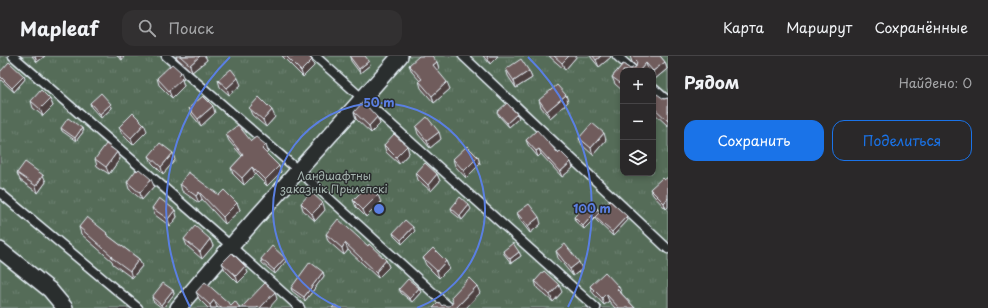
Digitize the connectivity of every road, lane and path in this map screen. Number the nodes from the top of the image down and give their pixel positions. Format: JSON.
{"nodes":[{"id":1,"x":13,"y":56,"type":"edge"},
{"id":2,"x":166,"y":56,"type":"edge"},
{"id":3,"x":315,"y":56,"type":"edge"},
{"id":4,"x":400,"y":56,"type":"edge"},
{"id":5,"x":463,"y":56,"type":"edge"},
{"id":6,"x":617,"y":56,"type":"edge"},
{"id":7,"x":631,"y":68,"type":"edge"},
{"id":8,"x":656,"y":91,"type":"edge"},
{"id":9,"x":363,"y":98,"type":"junction"},
{"id":10,"x":668,"y":101,"type":"edge"},
{"id":11,"x":300,"y":171,"type":"junction"},
{"id":12,"x":0,"y":193,"type":"edge"},
{"id":13,"x":231,"y":246,"type":"junction"},
{"id":14,"x":668,"y":249,"type":"edge"},
{"id":15,"x":0,"y":250,"type":"edge"},
{"id":16,"x":65,"y":308,"type":"edge"},
{"id":17,"x":138,"y":308,"type":"edge"},
{"id":18,"x":178,"y":308,"type":"edge"},
{"id":19,"x":300,"y":308,"type":"edge"},
{"id":20,"x":450,"y":308,"type":"edge"},
{"id":21,"x":596,"y":308,"type":"edge"}],
"edges":[{"from":1,"to":13,"type":"lane"},
{"from":2,"to":11,"type":"lane"},
{"from":3,"to":9,"type":"lane"},
{"from":4,"to":9,"type":"street"},
{"from":5,"to":14,"type":"lane"},
{"from":6,"to":7,"type":"lane"},
{"from":8,"to":10,"type":"lane"},
{"from":9,"to":11,"type":"street"},
{"from":9,"to":21,"type":"lane"},
{"from":11,"to":13,"type":"street"},
{"from":11,"to":20,"type":"lane"},
{"from":12,"to":17,"type":"lane"},
{"from":13,"to":18,"type":"street"},
{"from":13,"to":19,"type":"lane"},
{"from":15,"to":16,"type":"street"}]}
